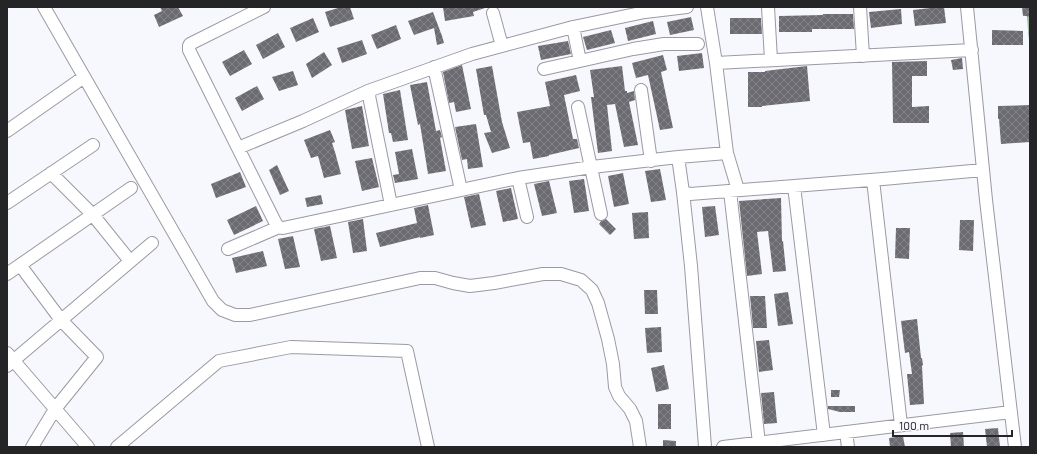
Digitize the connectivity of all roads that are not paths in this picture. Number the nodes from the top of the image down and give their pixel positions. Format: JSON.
{"nodes":[{"id":1,"x":44,"y":7,"type":"edge"},
{"id":2,"x":264,"y":7,"type":"edge"},
{"id":3,"x":687,"y":7,"type":"edge"},
{"id":4,"x":707,"y":7,"type":"edge"},
{"id":5,"x":768,"y":7,"type":"edge"},
{"id":6,"x":860,"y":7,"type":"edge"},
{"id":7,"x":968,"y":7,"type":"edge"},
{"id":8,"x":493,"y":13,"type":"dead end"},
{"id":9,"x":573,"y":27,"type":"junction"},
{"id":10,"x":698,"y":44,"type":"dead end"},
{"id":11,"x":502,"y":46,"type":"junction"},
{"id":12,"x":972,"y":50,"type":"junction"},
{"id":13,"x":863,"y":56,"type":"junction"},
{"id":14,"x":771,"y":60,"type":"junction"},
{"id":15,"x":580,"y":61,"type":"junction"},
{"id":16,"x":716,"y":63,"type":"junction"},
{"id":17,"x":434,"y":67,"type":"junction"},
{"id":18,"x":544,"y":70,"type":"dead end"},
{"id":19,"x":84,"y":77,"type":"junction"},
{"id":20,"x":641,"y":90,"type":"dead end"},
{"id":21,"x":368,"y":91,"type":"junction"},
{"id":22,"x":578,"y":107,"type":"dead end"},
{"id":23,"x":7,"y":131,"type":"edge"},
{"id":24,"x":93,"y":145,"type":"dead end"},
{"id":25,"x":238,"y":148,"type":"junction"},
{"id":26,"x":727,"y":154,"type":"junction"},
{"id":27,"x":678,"y":158,"type":"junction"},
{"id":28,"x":651,"y":160,"type":"junction"},
{"id":29,"x":592,"y":167,"type":"junction"},
{"id":30,"x":983,"y":170,"type":"junction"},
{"id":31,"x":51,"y":174,"type":"junction"},
{"id":32,"x":518,"y":178,"type":"junction"},
{"id":33,"x":873,"y":180,"type":"junction"},
{"id":34,"x":794,"y":186,"type":"junction"},
{"id":35,"x":131,"y":188,"type":"dead end"},
{"id":36,"x":460,"y":190,"type":"junction"},
{"id":37,"x":734,"y":190,"type":"junction"},
{"id":38,"x":683,"y":192,"type":"junction"},
{"id":39,"x":7,"y":203,"type":"edge"},
{"id":40,"x":391,"y":205,"type":"junction"},
{"id":41,"x":601,"y":214,"type":"dead end"},
{"id":42,"x":93,"y":215,"type":"junction"},
{"id":43,"x":527,"y":217,"type":"dead end"},
{"id":44,"x":279,"y":227,"type":"junction"},
{"id":45,"x":152,"y":243,"type":"dead end"},
{"id":46,"x":228,"y":249,"type":"dead end"},
{"id":47,"x":130,"y":261,"type":"junction"},
{"id":48,"x":20,"y":265,"type":"junction"},
{"id":49,"x":7,"y":274,"type":"edge"},
{"id":50,"x":61,"y":320,"type":"junction"},
{"id":51,"x":9,"y":360,"type":"edge"},
{"id":52,"x":55,"y":409,"type":"junction"},
{"id":53,"x":1011,"y":412,"type":"junction"},
{"id":54,"x":901,"y":425,"type":"junction"},
{"id":55,"x":846,"y":432,"type":"junction"},
{"id":56,"x":824,"y":435,"type":"junction"},
{"id":57,"x":759,"y":443,"type":"junction"},
{"id":58,"x":32,"y":447,"type":"edge"},
{"id":59,"x":88,"y":447,"type":"edge"},
{"id":60,"x":117,"y":447,"type":"edge"},
{"id":61,"x":428,"y":447,"type":"edge"},
{"id":62,"x":640,"y":447,"type":"edge"},
{"id":63,"x":705,"y":447,"type":"edge"},
{"id":64,"x":723,"y":447,"type":"edge"},
{"id":65,"x":848,"y":447,"type":"edge"},
{"id":66,"x":1015,"y":447,"type":"edge"}],
"edges":[{"from":1,"to":19,"type":"street"},
{"from":2,"to":25,"type":"street"},
{"from":3,"to":9,"type":"street"},
{"from":4,"to":16,"type":"street"},
{"from":5,"to":14,"type":"street"},
{"from":6,"to":13,"type":"street"},
{"from":7,"to":12,"type":"street"},
{"from":8,"to":11,"type":"street"},
{"from":9,"to":11,"type":"street"},
{"from":9,"to":15,"type":"street"},
{"from":10,"to":15,"type":"street"},
{"from":11,"to":17,"type":"street"},
{"from":12,"to":13,"type":"street"},
{"from":12,"to":30,"type":"street"},
{"from":13,"to":14,"type":"street"},
{"from":14,"to":16,"type":"street"},
{"from":15,"to":18,"type":"street"},
{"from":16,"to":26,"type":"street"},
{"from":17,"to":21,"type":"street"},
{"from":17,"to":36,"type":"street"},
{"from":19,"to":23,"type":"street"},
{"from":19,"to":62,"type":"street"},
{"from":20,"to":28,"type":"street"},
{"from":21,"to":25,"type":"street"},
{"from":21,"to":40,"type":"street"},
{"from":22,"to":29,"type":"street"},
{"from":24,"to":31,"type":"street"},
{"from":25,"to":44,"type":"street"},
{"from":26,"to":27,"type":"street"},
{"from":26,"to":37,"type":"street"},
{"from":27,"to":28,"type":"street"},
{"from":27,"to":38,"type":"street"},
{"from":28,"to":29,"type":"street"},
{"from":29,"to":32,"type":"street"},
{"from":29,"to":41,"type":"street"},
{"from":30,"to":33,"type":"street"},
{"from":30,"to":53,"type":"street"},
{"from":31,"to":39,"type":"street"},
{"from":31,"to":42,"type":"street"},
{"from":32,"to":36,"type":"street"},
{"from":32,"to":43,"type":"street"},
{"from":33,"to":34,"type":"street"},
{"from":33,"to":54,"type":"street"},
{"from":34,"to":37,"type":"street"},
{"from":34,"to":56,"type":"street"},
{"from":35,"to":42,"type":"street"},
{"from":36,"to":40,"type":"street"},
{"from":37,"to":38,"type":"street"},
{"from":37,"to":57,"type":"street"},
{"from":38,"to":63,"type":"street"},
{"from":40,"to":44,"type":"street"},
{"from":42,"to":47,"type":"street"},
{"from":42,"to":48,"type":"street"},
{"from":44,"to":46,"type":"street"},
{"from":45,"to":47,"type":"street"},
{"from":47,"to":50,"type":"street"},
{"from":48,"to":49,"type":"street"},
{"from":48,"to":50,"type":"street"},
{"from":50,"to":51,"type":"street"},
{"from":50,"to":52,"type":"street"},
{"from":51,"to":52,"type":"street"},
{"from":52,"to":58,"type":"street"},
{"from":52,"to":59,"type":"street"},
{"from":53,"to":54,"type":"street"},
{"from":53,"to":66,"type":"street"},
{"from":54,"to":55,"type":"street"},
{"from":55,"to":56,"type":"street"},
{"from":55,"to":65,"type":"street"},
{"from":56,"to":57,"type":"street"},
{"from":57,"to":64,"type":"street"},
{"from":60,"to":61,"type":"street"}]}
